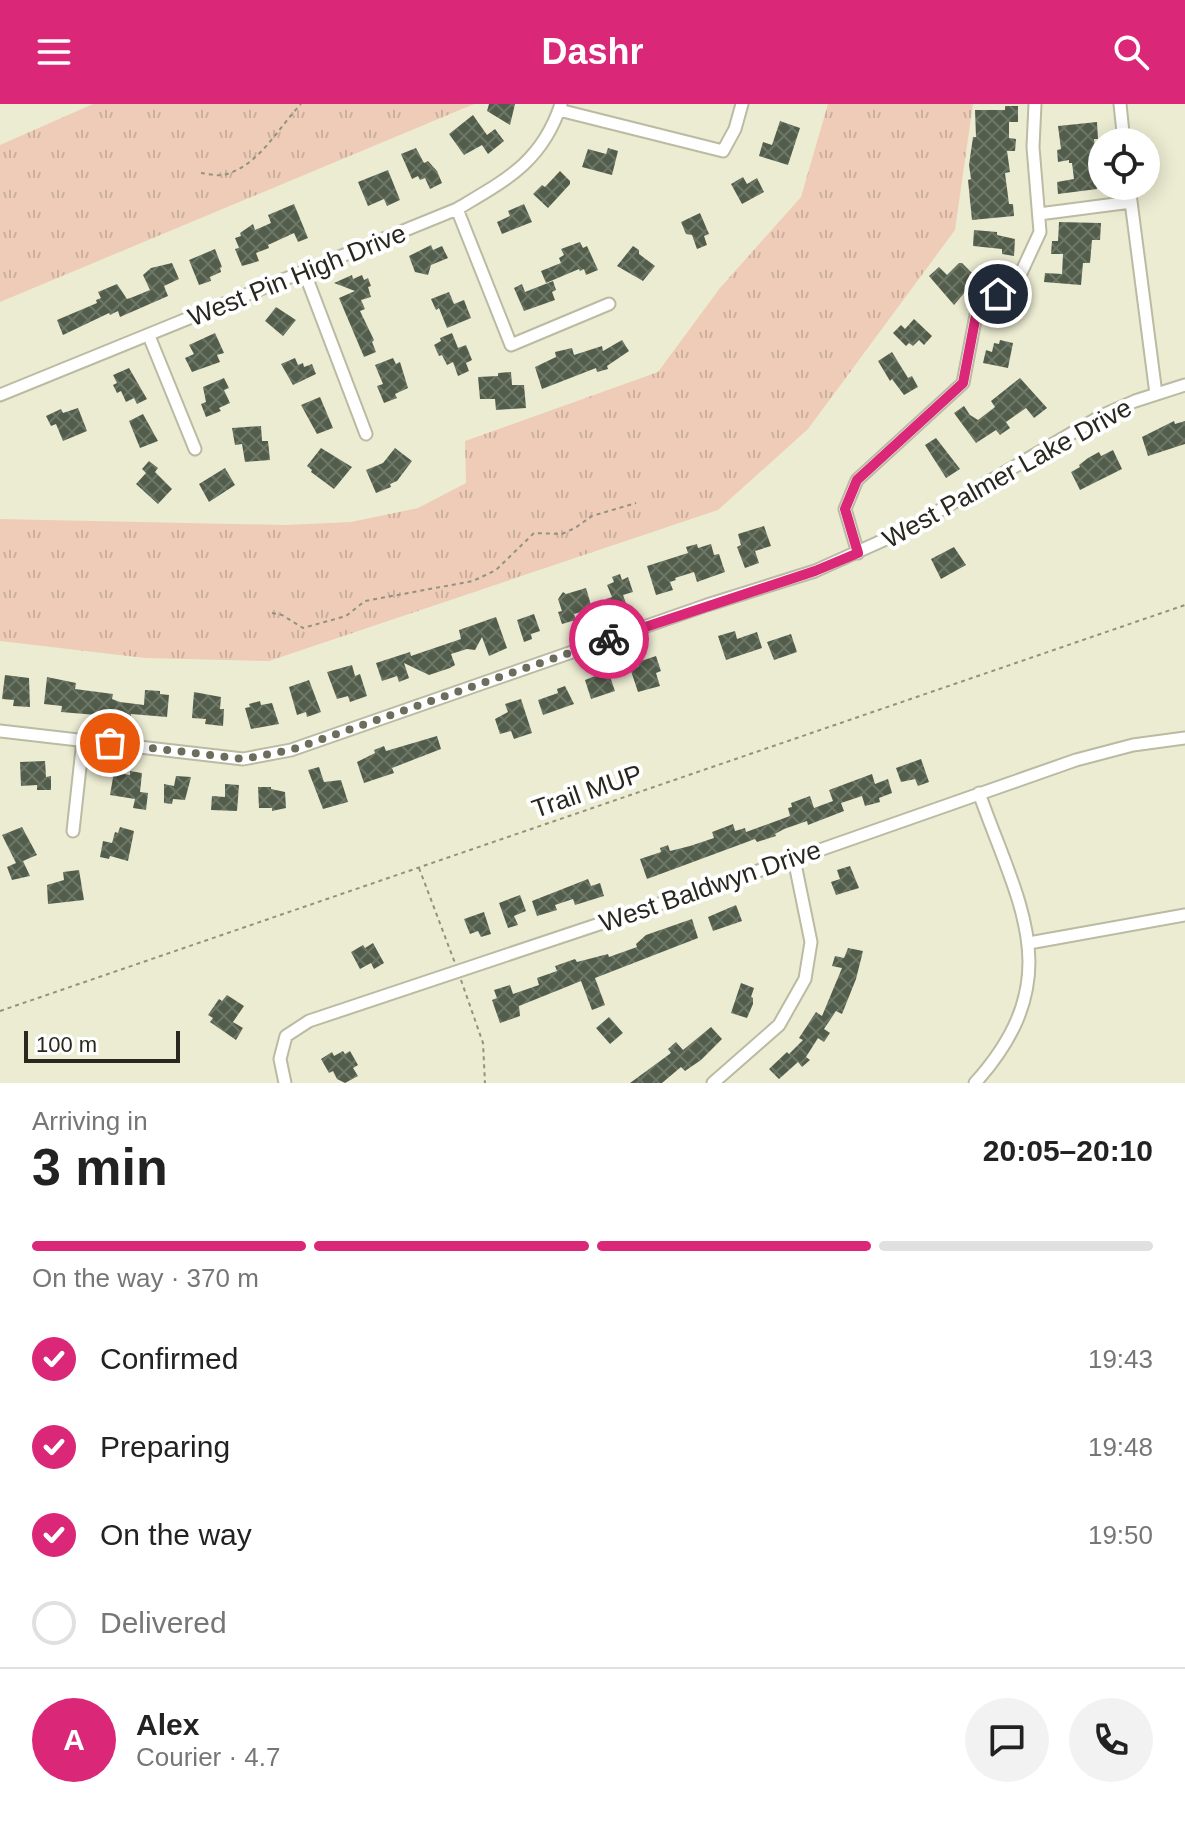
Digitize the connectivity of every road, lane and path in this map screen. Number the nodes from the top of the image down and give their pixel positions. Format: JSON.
{"nodes":[{"id":1,"x":301,"y":104,"type":"edge"},
{"id":2,"x":742,"y":104,"type":"edge"},
{"id":3,"x":1035,"y":104,"type":"edge"},
{"id":4,"x":1120,"y":104,"type":"edge"},
{"id":5,"x":560,"y":107,"type":"edge"},
{"id":6,"x":1123,"y":128,"type":"edge"},
{"id":7,"x":201,"y":173,"type":"dead end"},
{"id":8,"x":1131,"y":202,"type":"joint"},
{"id":9,"x":457,"y":209,"type":"junction"},
{"id":10,"x":1039,"y":214,"type":"junction"},
{"id":11,"x":304,"y":271,"type":"junction"},
{"id":12,"x":609,"y":304,"type":"dead end"},
{"id":13,"x":149,"y":336,"type":"junction"},
{"id":14,"x":1185,"y":385,"type":"edge"},
{"id":15,"x":1156,"y":394,"type":"junction"},
{"id":16,"x":0,"y":395,"type":"edge"},
{"id":17,"x":366,"y":434,"type":"dead end"},
{"id":18,"x":195,"y":449,"type":"dead end"},
{"id":19,"x":636,"y":503,"type":"dead end"},
{"id":20,"x":858,"y":553,"type":"junction"},
{"id":21,"x":1185,"y":605,"type":"edge"},
{"id":22,"x":272,"y":613,"type":"dead end"},
{"id":23,"x":0,"y":731,"type":"edge"},
{"id":24,"x":1185,"y":738,"type":"edge"},
{"id":25,"x":83,"y":740,"type":"junction"},
{"id":26,"x":979,"y":793,"type":"junction"},
{"id":27,"x":73,"y":831,"type":"dead end"},
{"id":28,"x":794,"y":859,"type":"junction"},
{"id":29,"x":1185,"y":915,"type":"edge"},
{"id":30,"x":1029,"y":943,"type":"junction"},
{"id":31,"x":0,"y":1011,"type":"edge"},
{"id":32,"x":285,"y":1083,"type":"edge"},
{"id":33,"x":713,"y":1083,"type":"edge"},
{"id":34,"x":975,"y":1083,"type":"edge"}],
"edges":[{"from":1,"to":7,"type":"path"},
{"from":2,"to":5,"type":"street"},
{"from":3,"to":10,"type":"street"},
{"from":4,"to":6,"type":"street"},
{"from":5,"to":9,"type":"street","name":"West Pin High Drive"},
{"from":8,"to":10,"type":"street"},
{"from":8,"to":15,"type":"street"},
{"from":9,"to":11,"type":"street","name":"West Pin High Drive"},
{"from":9,"to":12,"type":"street"},
{"from":10,"to":20,"type":"street"},
{"from":11,"to":13,"type":"street","name":"West Pin High Drive"},
{"from":11,"to":17,"type":"street"},
{"from":13,"to":16,"type":"street","name":"West Pin High Drive"},
{"from":13,"to":18,"type":"street"},
{"from":14,"to":15,"type":"street","name":"West Palmer Lake Drive"},
{"from":15,"to":20,"type":"street","name":"West Palmer Lake Drive"},
{"from":19,"to":22,"type":"path"},
{"from":20,"to":25,"type":"street","name":"West Palmer Lake Drive"},
{"from":21,"to":31,"type":"path","name":"Trail MUP"},
{"from":23,"to":25,"type":"street","name":"West Palmer Lake Drive"},
{"from":24,"to":26,"type":"street","name":"West Baldwyn Drive"},
{"from":25,"to":27,"type":"street"},
{"from":26,"to":28,"type":"street","name":"West Baldwyn Drive"},
{"from":26,"to":30,"type":"street"},
{"from":28,"to":32,"type":"street","name":"West Baldwyn Drive"},
{"from":28,"to":33,"type":"street"},
{"from":29,"to":30,"type":"street"},
{"from":30,"to":34,"type":"street"}]}
